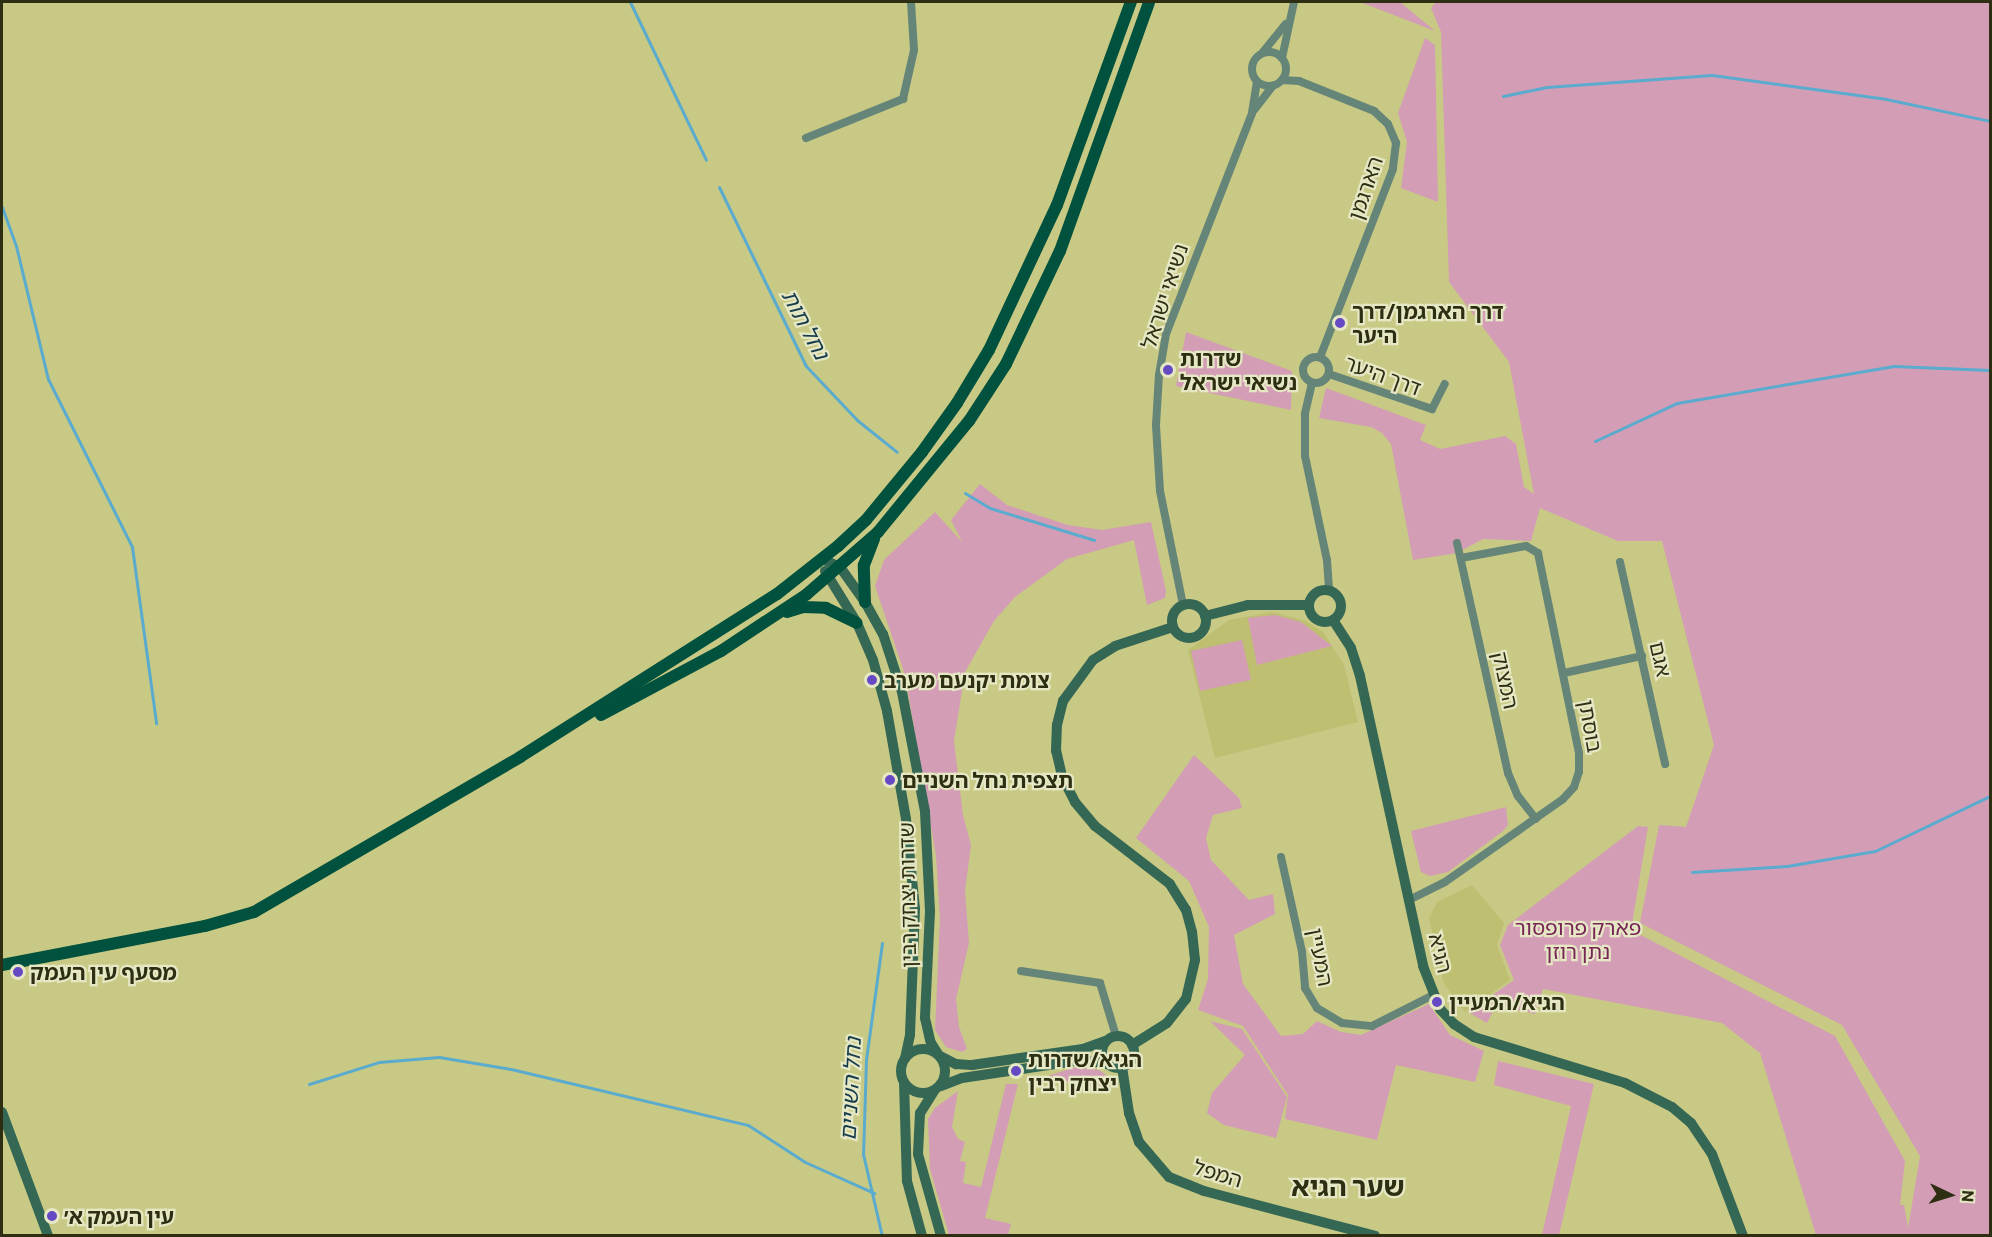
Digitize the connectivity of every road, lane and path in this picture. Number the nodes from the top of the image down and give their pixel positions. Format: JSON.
{"nodes":[{"id":1,"x":910,"y":2,"type":"edge"},
{"id":2,"x":1131,"y":2,"type":"edge"},
{"id":3,"x":1149,"y":2,"type":"edge"},
{"id":4,"x":1294,"y":2,"type":"edge"},
{"id":5,"x":1288,"y":21,"type":"junction"},
{"id":6,"x":1263,"y":52,"type":"junction"},
{"id":7,"x":1284,"y":62,"type":"junction"},
{"id":8,"x":1282,"y":80,"type":"junction"},
{"id":9,"x":1299,"y":81,"type":"junction"},
{"id":10,"x":1257,"y":82,"type":"junction"},
{"id":11,"x":1273,"y":86,"type":"junction"},
{"id":12,"x":1252,"y":112,"type":"junction"},
{"id":13,"x":806,"y":138,"type":"dead end"},
{"id":14,"x":1320,"y":357,"type":"junction"},
{"id":15,"x":1329,"y":374,"type":"junction"},
{"id":16,"x":1312,"y":383,"type":"junction"},
{"id":17,"x":1445,"y":384,"type":"dead end"},
{"id":18,"x":878,"y":532,"type":"junction"},
{"id":19,"x":1457,"y":543,"type":"dead end"},
{"id":20,"x":1461,"y":558,"type":"junction"},
{"id":21,"x":822,"y":559,"type":"junction"},
{"id":22,"x":1620,"y":562,"type":"dead end"},
{"id":23,"x":840,"y":567,"type":"junction"},
{"id":24,"x":826,"y":578,"type":"junction"},
{"id":25,"x":1329,"y":590,"type":"junction"},
{"id":26,"x":865,"y":602,"type":"junction"},
{"id":27,"x":1183,"y":605,"type":"junction"},
{"id":28,"x":1309,"y":605,"type":"junction"},
{"id":29,"x":777,"y":615,"type":"junction"},
{"id":30,"x":1204,"y":616,"type":"junction"},
{"id":31,"x":1333,"y":620,"type":"junction"},
{"id":32,"x":857,"y":623,"type":"junction"},
{"id":33,"x":1173,"y":627,"type":"junction"},
{"id":34,"x":1641,"y":656,"type":"junction"},
{"id":35,"x":1564,"y":673,"type":"junction"},
{"id":36,"x":520,"y":758,"type":"junction"},
{"id":37,"x":1665,"y":764,"type":"dead end"},
{"id":38,"x":1536,"y":819,"type":"junction"},
{"id":39,"x":1281,"y":857,"type":"dead end"},
{"id":40,"x":1408,"y":900,"type":"junction"},
{"id":41,"x":2,"y":965,"type":"edge"},
{"id":42,"x":1021,"y":971,"type":"dead end"},
{"id":43,"x":1433,"y":995,"type":"junction"},
{"id":44,"x":1116,"y":1036,"type":"junction"},
{"id":45,"x":1106,"y":1041,"type":"junction"},
{"id":46,"x":1132,"y":1045,"type":"junction"},
{"id":47,"x":939,"y":1055,"type":"junction"},
{"id":48,"x":905,"y":1058,"type":"junction"},
{"id":49,"x":1107,"y":1064,"type":"junction"},
{"id":50,"x":1122,"y":1067,"type":"junction"},
{"id":51,"x":904,"y":1082,"type":"junction"},
{"id":52,"x":937,"y":1088,"type":"junction"},
{"id":53,"x":2,"y":1112,"type":"edge"},
{"id":54,"x":48,"y":1236,"type":"edge"},
{"id":55,"x":921,"y":1236,"type":"edge"},
{"id":56,"x":940,"y":1236,"type":"edge"},
{"id":57,"x":1375,"y":1236,"type":"edge"},
{"id":58,"x":1743,"y":1236,"type":"edge"}],
"edges":[{"from":1,"to":13,"type":"street"},
{"from":2,"to":21,"type":"main road"},
{"from":3,"to":18,"type":"main road"},
{"from":4,"to":5,"type":"street","name":"נשיאי ישראל"},
{"from":5,"to":6,"type":"street","name":"נשיאי ישראל"},
{"from":5,"to":7,"type":"street","name":"נשיאי ישראל"},
{"from":6,"to":7,"type":"street"},
{"from":6,"to":10,"type":"street","name":"נשיאי ישראל"},
{"from":7,"to":8,"type":"street","name":"נשיאי ישראל"},
{"from":7,"to":9,"type":"street","name":"הארגמן"},
{"from":8,"to":9,"type":"street","name":"הארגמן"},
{"from":8,"to":11,"type":"street","name":"נשיאי ישראל"},
{"from":9,"to":14,"type":"street","name":"הארגמן"},
{"from":10,"to":11,"type":"street"},
{"from":10,"to":12,"type":"street","name":"נשיאי ישראל"},
{"from":11,"to":12,"type":"street","name":"נשיאי ישראל"},
{"from":12,"to":27,"type":"street","name":"נשיאי ישראל"},
{"from":14,"to":15,"type":"street"},
{"from":14,"to":16,"type":"street"},
{"from":15,"to":16,"type":"street"},
{"from":15,"to":17,"type":"street","name":"דרך היער"},
{"from":16,"to":25,"type":"street"},
{"from":18,"to":23,"type":"main road"},
{"from":18,"to":26,"type":"main road"},
{"from":19,"to":20,"type":"street","name":"המצוק"},
{"from":20,"to":35,"type":"street","name":"בוסתן"},
{"from":20,"to":38,"type":"street","name":"המצוק"},
{"from":21,"to":23,"type":"street"},
{"from":21,"to":24,"type":"street","name":"שדרות יצחק רבין"},
{"from":21,"to":36,"type":"main road"},
{"from":22,"to":34,"type":"street","name":"אגם"},
{"from":23,"to":24,"type":"main road"},
{"from":23,"to":26,"type":"street","name":"שדרות יצחק רבין"},
{"from":24,"to":29,"type":"main road"},
{"from":24,"to":32,"type":"street","name":"שדרות יצחק רבין"},
{"from":25,"to":28,"type":"street"},
{"from":25,"to":31,"type":"street"},
{"from":26,"to":47,"type":"street","name":"שדרות יצחק רבין"},
{"from":27,"to":30,"type":"street"},
{"from":27,"to":33,"type":"street"},
{"from":28,"to":30,"type":"street"},
{"from":28,"to":31,"type":"street"},
{"from":29,"to":32,"type":"main road"},
{"from":29,"to":36,"type":"main road"},
{"from":30,"to":33,"type":"street"},
{"from":31,"to":40,"type":"street","name":"הגיא"},
{"from":32,"to":48,"type":"street","name":"שדרות יצחק רבין"},
{"from":33,"to":46,"type":"street"},
{"from":34,"to":35,"type":"street"},
{"from":34,"to":37,"type":"street","name":"אגם"},
{"from":35,"to":38,"type":"street","name":"בוסתן"},
{"from":36,"to":41,"type":"main road"},
{"from":38,"to":40,"type":"street","name":"בוסתן"},
{"from":39,"to":43,"type":"street","name":"המעיין"},
{"from":40,"to":43,"type":"street","name":"הגיא"},
{"from":42,"to":44,"type":"street"},
{"from":43,"to":58,"type":"street","name":"הגיא"},
{"from":44,"to":45,"type":"street"},
{"from":44,"to":46,"type":"street"},
{"from":45,"to":47,"type":"street"},
{"from":45,"to":49,"type":"street"},
{"from":46,"to":50,"type":"street"},
{"from":47,"to":48,"type":"street"},
{"from":47,"to":52,"type":"street"},
{"from":48,"to":51,"type":"street"},
{"from":49,"to":50,"type":"street"},
{"from":49,"to":52,"type":"street"},
{"from":50,"to":57,"type":"street","name":"המפל"},
{"from":51,"to":52,"type":"street"},
{"from":51,"to":55,"type":"street"},
{"from":52,"to":56,"type":"street"},
{"from":53,"to":54,"type":"street"}]}
